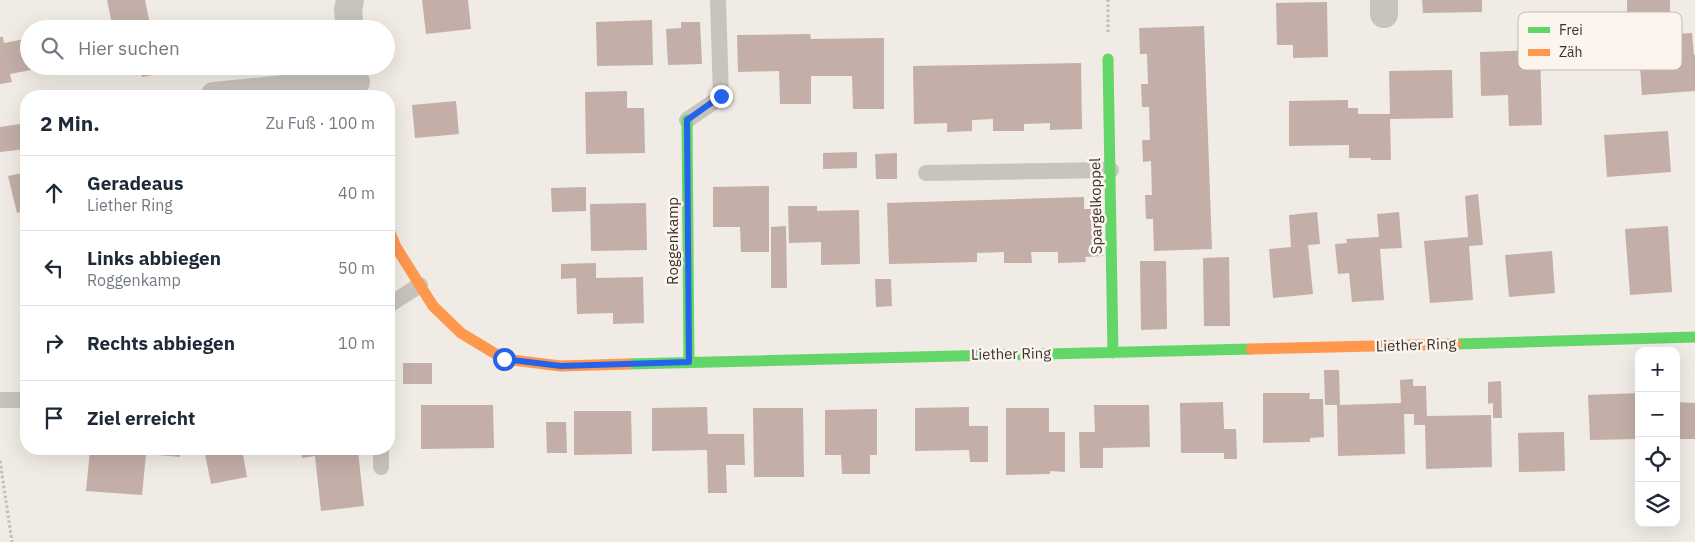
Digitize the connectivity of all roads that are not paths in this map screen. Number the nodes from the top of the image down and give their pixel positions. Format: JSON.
{"nodes":[{"id":1,"x":350,"y":0,"type":"edge"},
{"id":2,"x":718,"y":0,"type":"edge"},
{"id":3,"x":349,"y":20,"type":"edge"},
{"id":4,"x":1108,"y":59,"type":"dead end"},
{"id":5,"x":356,"y":82,"type":"edge"},
{"id":6,"x":275,"y":90,"type":"edge"},
{"id":7,"x":687,"y":120,"type":"joint"},
{"id":8,"x":1111,"y":170,"type":"junction"},
{"id":9,"x":926,"y":173,"type":"dead end"},
{"id":10,"x":395,"y":244,"type":"edge"},
{"id":11,"x":420,"y":285,"type":"junction"},
{"id":12,"x":395,"y":301,"type":"edge"},
{"id":13,"x":1695,"y":337,"type":"edge"},
{"id":14,"x":1114,"y":353,"type":"junction"},
{"id":15,"x":689,"y":362,"type":"junction"},
{"id":16,"x":0,"y":400,"type":"edge"},
{"id":17,"x":20,"y":400,"type":"edge"},
{"id":18,"x":382,"y":455,"type":"edge"},
{"id":19,"x":381,"y":468,"type":"dead end"}],
"edges":[{"from":1,"to":3,"type":"street"},
{"from":2,"to":7,"type":"lane"},
{"from":4,"to":8,"type":"street","name":"Spargelkoppel"},
{"from":5,"to":6,"type":"street"},
{"from":7,"to":15,"type":"street","name":"Roggenkamp"},
{"from":8,"to":9,"type":"lane"},
{"from":8,"to":14,"type":"street","name":"Spargelkoppel"},
{"from":10,"to":11,"type":"street","name":"Liether Ring"},
{"from":11,"to":12,"type":"lane"},
{"from":11,"to":15,"type":"street","name":"Liether Ring"},
{"from":13,"to":14,"type":"street","name":"Liether Ring"},
{"from":14,"to":15,"type":"street","name":"Liether Ring"},
{"from":16,"to":17,"type":"lane"},
{"from":18,"to":19,"type":"lane"}]}
